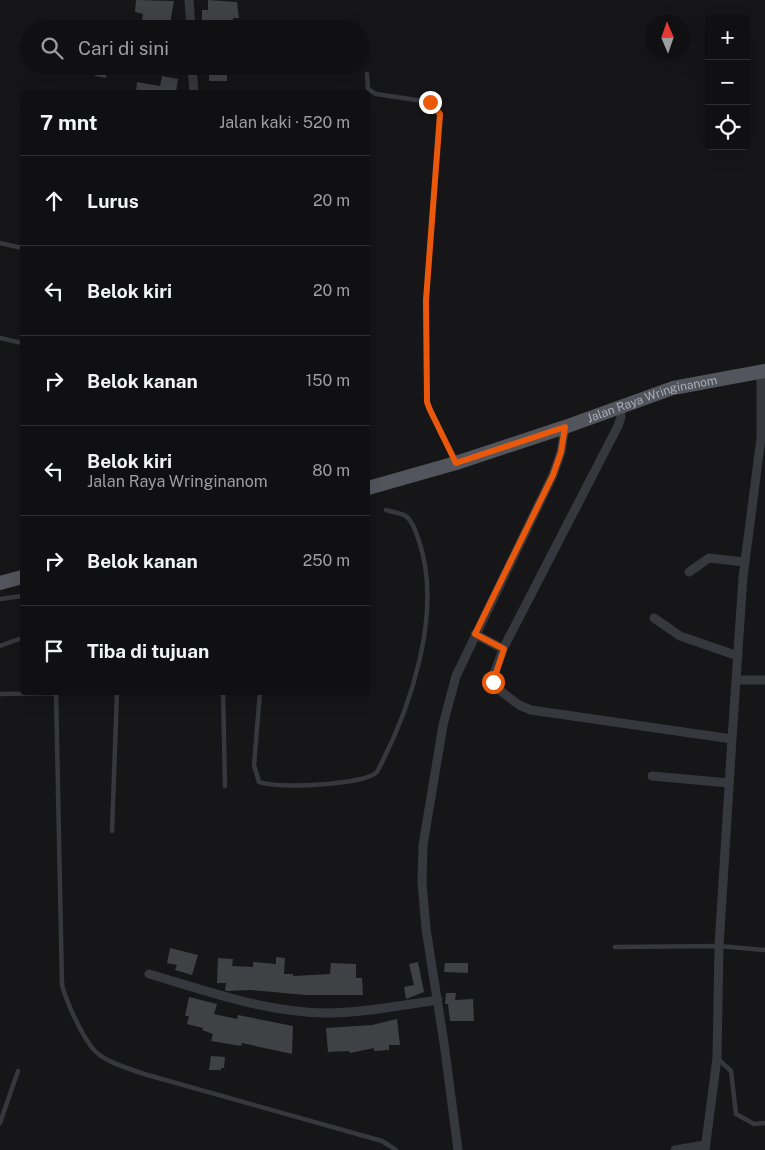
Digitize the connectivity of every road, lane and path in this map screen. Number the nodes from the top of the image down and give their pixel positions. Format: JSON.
{"nodes":[{"id":1,"x":189,"y":0,"type":"edge"},
{"id":2,"x":190,"y":20,"type":"edge"},
{"id":3,"x":193,"y":75,"type":"edge"},
{"id":4,"x":367,"y":75,"type":"edge"},
{"id":5,"x":194,"y":90,"type":"edge"},
{"id":6,"x":370,"y":90,"type":"edge"},
{"id":7,"x":370,"y":90,"type":"edge"},
{"id":8,"x":0,"y":243,"type":"edge"},
{"id":9,"x":20,"y":248,"type":"edge"},
{"id":10,"x":0,"y":338,"type":"edge"},
{"id":11,"x":20,"y":343,"type":"edge"},
{"id":12,"x":763,"y":371,"type":"edge"},
{"id":13,"x":620,"y":408,"type":"junction"},
{"id":14,"x":565,"y":427,"type":"junction"},
{"id":15,"x":456,"y":463,"type":"junction"},
{"id":16,"x":370,"y":487,"type":"edge"},
{"id":17,"x":386,"y":510,"type":"dead end"},
{"id":18,"x":744,"y":562,"type":"junction"},
{"id":19,"x":689,"y":572,"type":"dead end"},
{"id":20,"x":20,"y":578,"type":"edge"},
{"id":21,"x":0,"y":583,"type":"edge"},
{"id":22,"x":20,"y":596,"type":"edge"},
{"id":23,"x":0,"y":599,"type":"edge"},
{"id":24,"x":654,"y":618,"type":"dead end"},
{"id":25,"x":475,"y":634,"type":"junction"},
{"id":26,"x":20,"y":639,"type":"edge"},
{"id":27,"x":0,"y":646,"type":"edge"},
{"id":28,"x":504,"y":649,"type":"junction"},
{"id":29,"x":738,"y":656,"type":"junction"},
{"id":30,"x":737,"y":680,"type":"junction"},
{"id":31,"x":765,"y":680,"type":"edge"},
{"id":32,"x":0,"y":694,"type":"edge"},
{"id":33,"x":20,"y":694,"type":"edge"},
{"id":34,"x":56,"y":695,"type":"edge"},
{"id":35,"x":117,"y":695,"type":"edge"},
{"id":36,"x":223,"y":695,"type":"edge"},
{"id":37,"x":260,"y":695,"type":"edge"},
{"id":38,"x":732,"y":739,"type":"junction"},
{"id":39,"x":652,"y":776,"type":"dead end"},
{"id":40,"x":729,"y":783,"type":"junction"},
{"id":41,"x":225,"y":786,"type":"dead end"},
{"id":42,"x":112,"y":831,"type":"dead end"},
{"id":43,"x":719,"y":946,"type":"junction"},
{"id":44,"x":615,"y":947,"type":"dead end"},
{"id":45,"x":765,"y":950,"type":"edge"},
{"id":46,"x":149,"y":974,"type":"dead end"},
{"id":47,"x":438,"y":1000,"type":"junction"},
{"id":48,"x":717,"y":1058,"type":"junction"},
{"id":49,"x":18,"y":1071,"type":"dead end"},
{"id":50,"x":765,"y":1122,"type":"edge"},
{"id":51,"x":0,"y":1123,"type":"edge"},
{"id":52,"x":705,"y":1147,"type":"edge"},
{"id":53,"x":396,"y":1150,"type":"edge"},
{"id":54,"x":458,"y":1150,"type":"edge"},
{"id":55,"x":675,"y":1150,"type":"edge"}],
"edges":[{"from":1,"to":2,"type":"street"},
{"from":3,"to":5,"type":"street"},
{"from":4,"to":6,"type":"lane"},
{"from":7,"to":15,"type":"lane"},
{"from":8,"to":9,"type":"lane"},
{"from":10,"to":11,"type":"lane"},
{"from":12,"to":13,"type":"main road","name":"Jalan Raya Wringinanom"},
{"from":12,"to":18,"type":"street"},
{"from":13,"to":14,"type":"main road","name":"Jalan Raya Wringinanom"},
{"from":13,"to":28,"type":"street"},
{"from":14,"to":15,"type":"main road","name":"Jalan Raya Wringinanom"},
{"from":14,"to":25,"type":"street"},
{"from":15,"to":16,"type":"main road","name":"Jalan Raya Wringinanom"},
{"from":17,"to":37,"type":"lane"},
{"from":18,"to":19,"type":"street"},
{"from":18,"to":29,"type":"street"},
{"from":20,"to":21,"type":"main road"},
{"from":22,"to":23,"type":"lane"},
{"from":24,"to":29,"type":"street"},
{"from":25,"to":28,"type":"street"},
{"from":25,"to":47,"type":"street"},
{"from":26,"to":27,"type":"lane"},
{"from":28,"to":38,"type":"street"},
{"from":29,"to":30,"type":"street"},
{"from":30,"to":31,"type":"street"},
{"from":30,"to":38,"type":"street"},
{"from":32,"to":33,"type":"lane"},
{"from":34,"to":53,"type":"lane"},
{"from":35,"to":42,"type":"lane"},
{"from":36,"to":41,"type":"lane"},
{"from":38,"to":40,"type":"street"},
{"from":39,"to":40,"type":"street"},
{"from":40,"to":43,"type":"street"},
{"from":43,"to":44,"type":"lane"},
{"from":43,"to":45,"type":"lane"},
{"from":43,"to":48,"type":"street"},
{"from":46,"to":47,"type":"street"},
{"from":47,"to":54,"type":"street"},
{"from":48,"to":50,"type":"lane"},
{"from":48,"to":52,"type":"street"},
{"from":49,"to":51,"type":"lane"},
{"from":52,"to":55,"type":"street"}]}
